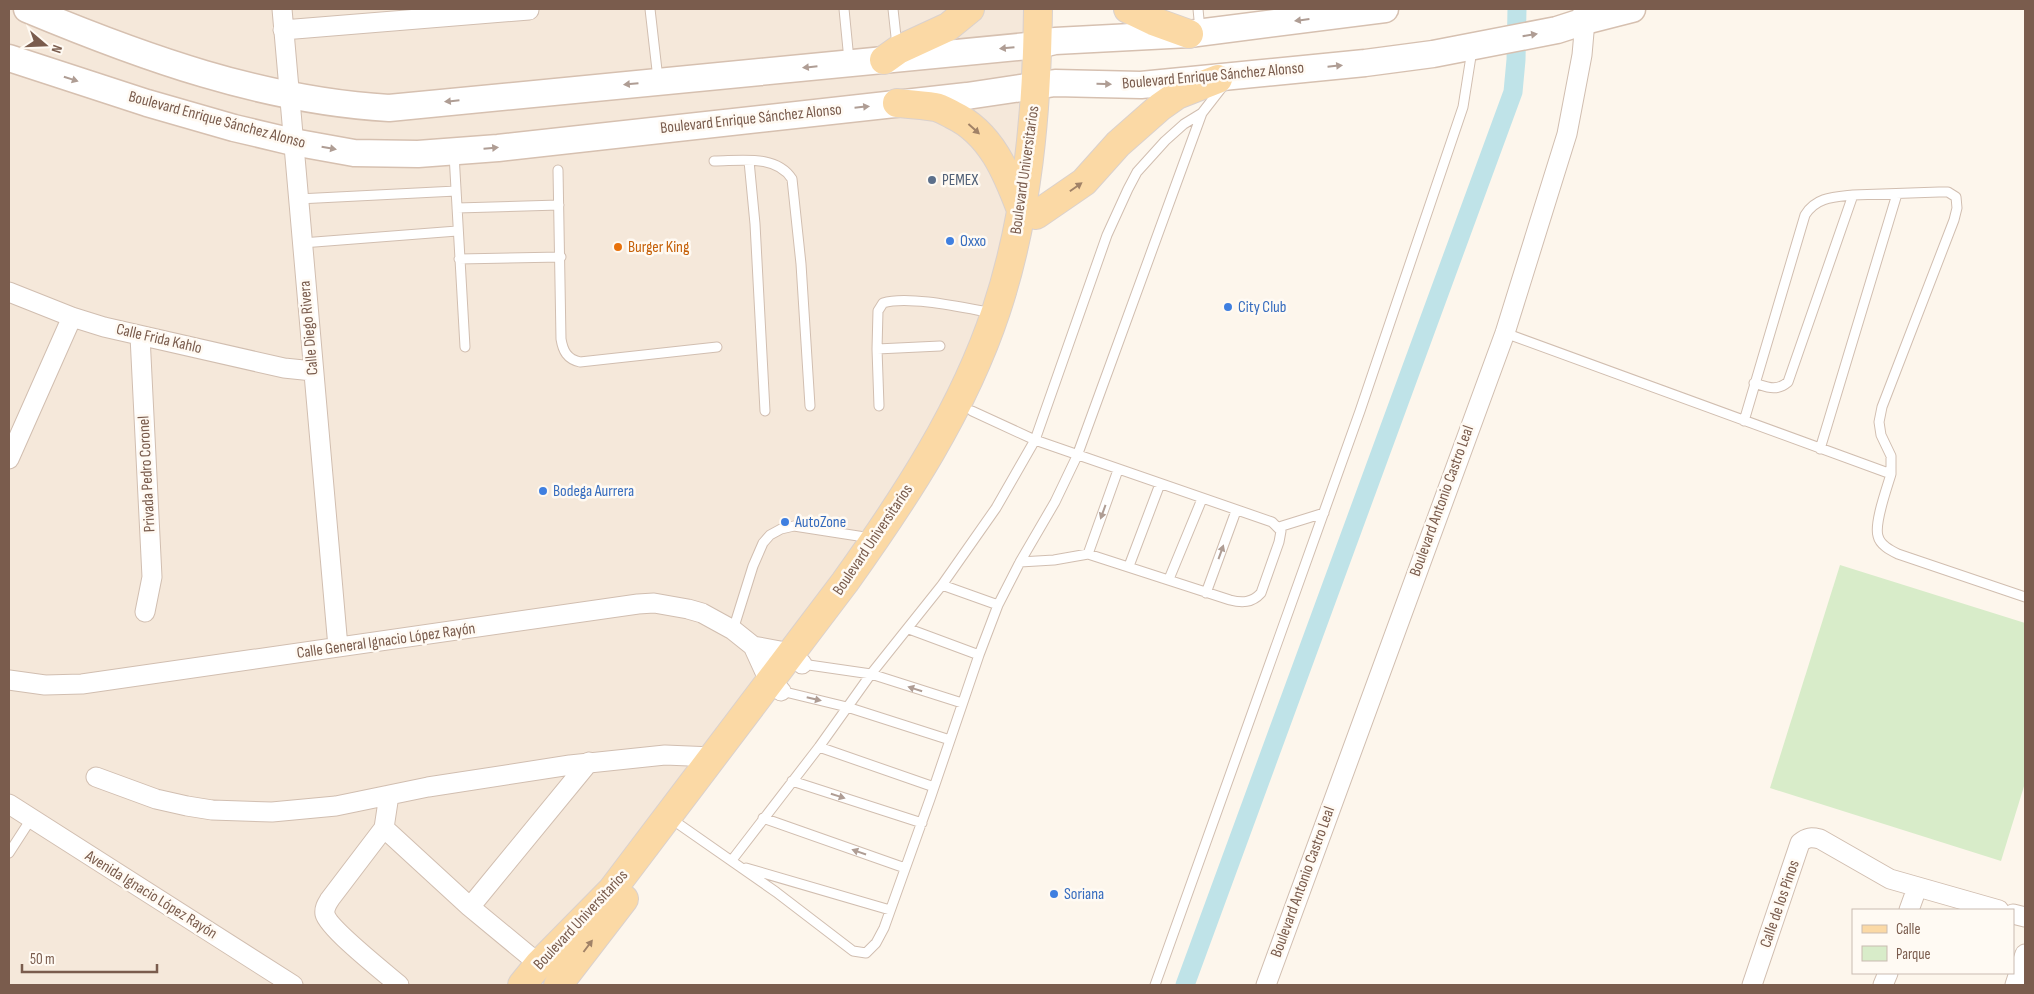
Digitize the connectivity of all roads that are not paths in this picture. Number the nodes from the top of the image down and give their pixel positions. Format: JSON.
{"nodes":[{"id":1,"x":28,"y":9,"type":"edge"},
{"id":2,"x":282,"y":9,"type":"edge"},
{"id":3,"x":650,"y":9,"type":"edge"},
{"id":4,"x":844,"y":9,"type":"edge"},
{"id":5,"x":893,"y":9,"type":"edge"},
{"id":6,"x":970,"y":9,"type":"edge"},
{"id":7,"x":1038,"y":9,"type":"edge"},
{"id":8,"x":1053,"y":9,"type":"edge"},
{"id":9,"x":1128,"y":9,"type":"edge"},
{"id":10,"x":1385,"y":9,"type":"edge"},
{"id":11,"x":1632,"y":9,"type":"edge"},
{"id":12,"x":529,"y":10,"type":"dead end"},
{"id":13,"x":1584,"y":15,"type":"edge"},
{"id":14,"x":1154,"y":22,"type":"edge"},
{"id":15,"x":1196,"y":25,"type":"edge"},
{"id":16,"x":283,"y":30,"type":"junction"},
{"id":17,"x":1046,"y":43,"type":"junction"},
{"id":18,"x":1473,"y":45,"type":"junction"},
{"id":19,"x":891,"y":55,"type":"junction"},
{"id":20,"x":9,"y":58,"type":"edge"},
{"id":21,"x":849,"y":63,"type":"junction"},
{"id":22,"x":1223,"y":78,"type":"junction"},
{"id":23,"x":658,"y":82,"type":"junction"},
{"id":24,"x":1045,"y":85,"type":"junction"},
{"id":25,"x":289,"y":94,"type":"junction"},
{"id":26,"x":897,"y":103,"type":"junction"},
{"id":27,"x":1202,"y":113,"type":"junction"},
{"id":28,"x":293,"y":142,"type":"junction"},
{"id":29,"x":453,"y":152,"type":"junction"},
{"id":30,"x":714,"y":160,"type":"dead end"},
{"id":31,"x":749,"y":160,"type":"junction"},
{"id":32,"x":558,"y":170,"type":"dead end"},
{"id":33,"x":456,"y":191,"type":"junction"},
{"id":34,"x":1897,"y":194,"type":"junction"},
{"id":35,"x":1853,"y":195,"type":"junction"},
{"id":36,"x":298,"y":199,"type":"junction"},
{"id":37,"x":559,"y":205,"type":"junction"},
{"id":38,"x":457,"y":208,"type":"junction"},
{"id":39,"x":1029,"y":213,"type":"junction"},
{"id":40,"x":458,"y":231,"type":"junction"},
{"id":41,"x":302,"y":243,"type":"junction"},
{"id":42,"x":560,"y":257,"type":"junction"},
{"id":43,"x":459,"y":259,"type":"junction"},
{"id":44,"x":9,"y":292,"type":"edge"},
{"id":45,"x":996,"y":313,"type":"junction"},
{"id":46,"x":72,"y":317,"type":"junction"},
{"id":47,"x":1505,"y":333,"type":"junction"},
{"id":48,"x":140,"y":336,"type":"junction"},
{"id":49,"x":940,"y":346,"type":"dead end"},
{"id":50,"x":465,"y":347,"type":"dead end"},
{"id":51,"x":717,"y":347,"type":"dead end"},
{"id":52,"x":877,"y":349,"type":"junction"},
{"id":53,"x":313,"y":371,"type":"junction"},
{"id":54,"x":1754,"y":383,"type":"junction"},
{"id":55,"x":810,"y":406,"type":"dead end"},
{"id":56,"x":879,"y":406,"type":"dead end"},
{"id":57,"x":765,"y":411,"type":"dead end"},
{"id":58,"x":972,"y":411,"type":"junction"},
{"id":59,"x":1744,"y":421,"type":"junction"},
{"id":60,"x":1035,"y":440,"type":"junction"},
{"id":61,"x":1820,"y":448,"type":"junction"},
{"id":62,"x":1077,"y":456,"type":"junction"},
{"id":63,"x":9,"y":459,"type":"edge"},
{"id":64,"x":1118,"y":470,"type":"junction"},
{"id":65,"x":1891,"y":474,"type":"junction"},
{"id":66,"x":1160,"y":484,"type":"junction"},
{"id":67,"x":1202,"y":499,"type":"junction"},
{"id":68,"x":1236,"y":511,"type":"junction"},
{"id":69,"x":1324,"y":513,"type":"junction"},
{"id":70,"x":1279,"y":527,"type":"junction"},
{"id":71,"x":876,"y":538,"type":"junction"},
{"id":72,"x":1088,"y":554,"type":"junction"},
{"id":73,"x":1020,"y":562,"type":"junction"},
{"id":74,"x":1129,"y":566,"type":"junction"},
{"id":75,"x":1169,"y":579,"type":"junction"},
{"id":76,"x":942,"y":585,"type":"junction"},
{"id":77,"x":1206,"y":592,"type":"junction"},
{"id":78,"x":2025,"y":597,"type":"edge"},
{"id":79,"x":998,"y":605,"type":"junction"},
{"id":80,"x":146,"y":612,"type":"dead end"},
{"id":81,"x":908,"y":628,"type":"junction"},
{"id":82,"x":733,"y":630,"type":"junction"},
{"id":83,"x":754,"y":646,"type":"junction"},
{"id":84,"x":338,"y":648,"type":"junction"},
{"id":85,"x":978,"y":655,"type":"junction"},
{"id":86,"x":796,"y":659,"type":"junction"},
{"id":87,"x":871,"y":674,"type":"junction"},
{"id":88,"x":9,"y":680,"type":"edge"},
{"id":89,"x":775,"y":686,"type":"junction"},
{"id":90,"x":962,"y":703,"type":"junction"},
{"id":91,"x":847,"y":707,"type":"junction"},
{"id":92,"x":950,"y":740,"type":"junction"},
{"id":93,"x":818,"y":747,"type":"junction"},
{"id":94,"x":713,"y":757,"type":"junction"},
{"id":95,"x":589,"y":762,"type":"junction"},
{"id":96,"x":96,"y":776,"type":"dead end"},
{"id":97,"x":792,"y":781,"type":"junction"},
{"id":98,"x":934,"y":787,"type":"junction"},
{"id":99,"x":389,"y":795,"type":"junction"},
{"id":100,"x":9,"y":804,"type":"edge"},
{"id":101,"x":763,"y":818,"type":"junction"},
{"id":102,"x":31,"y":819,"type":"junction"},
{"id":103,"x":922,"y":823,"type":"junction"},
{"id":104,"x":680,"y":825,"type":"junction"},
{"id":105,"x":384,"y":828,"type":"junction"},
{"id":106,"x":9,"y":853,"type":"edge"},
{"id":107,"x":732,"y":860,"type":"junction"},
{"id":108,"x":740,"y":866,"type":"junction"},
{"id":109,"x":905,"y":868,"type":"junction"},
{"id":110,"x":1917,"y":888,"type":"junction"},
{"id":111,"x":618,"y":895,"type":"junction"},
{"id":112,"x":470,"y":907,"type":"junction"},
{"id":113,"x":1909,"y":909,"type":"edge"},
{"id":114,"x":1995,"y":909,"type":"edge"},
{"id":115,"x":890,"y":910,"type":"junction"},
{"id":116,"x":2025,"y":954,"type":"edge"},
{"id":117,"x":531,"y":975,"type":"edge"},
{"id":118,"x":293,"y":985,"type":"edge"},
{"id":119,"x":399,"y":985,"type":"edge"},
{"id":120,"x":558,"y":985,"type":"edge"},
{"id":121,"x":1155,"y":985,"type":"edge"},
{"id":122,"x":1266,"y":985,"type":"edge"},
{"id":123,"x":1752,"y":985,"type":"edge"},
{"id":124,"x":2015,"y":985,"type":"edge"}],
"edges":[{"from":1,"to":25,"type":"main road"},
{"from":2,"to":16,"type":"street","name":"Calle Diego Rivera"},
{"from":3,"to":23,"type":"lane"},
{"from":4,"to":21,"type":"lane"},
{"from":5,"to":19,"type":"lane"},
{"from":6,"to":19,"type":"main road"},
{"from":7,"to":17,"type":"main road","name":"Boulevard Universitarios"},
{"from":8,"to":17,"type":"main road","name":"Boulevard Universitarios"},
{"from":9,"to":14,"type":"main road"},
{"from":10,"to":15,"type":"main road","one_way":true},
{"from":11,"to":13,"type":"main road","name":"Boulevard Enrique Sánchez Alonso"},
{"from":12,"to":16,"type":"street"},
{"from":18,"to":13,"type":"main road","name":"Boulevard Enrique Sánchez Alonso","one_way":true},
{"from":13,"to":47,"type":"street","name":"Boulevard Antonio Castro Leal"},
{"from":14,"to":15,"type":"main road"},
{"from":14,"to":17,"type":"main road"},
{"from":16,"to":25,"type":"street","name":"Calle Diego Rivera"},
{"from":17,"to":19,"type":"main road","one_way":true},
{"from":17,"to":24,"type":"main road","name":"Boulevard Universitarios"},
{"from":22,"to":18,"type":"main road","name":"Boulevard Enrique Sánchez Alonso","one_way":true},
{"from":18,"to":69,"type":"lane"},
{"from":19,"to":21,"type":"main road"},
{"from":20,"to":28,"type":"main road","name":"Boulevard Enrique Sánchez Alonso","one_way":true},
{"from":21,"to":23,"type":"main road","one_way":true},
{"from":24,"to":22,"type":"main road","name":"Boulevard Enrique Sánchez Alonso","one_way":true},
{"from":22,"to":27,"type":"lane"},
{"from":39,"to":22,"type":"main road","one_way":true},
{"from":23,"to":25,"type":"main road","one_way":true},
{"from":24,"to":26,"type":"main road","name":"Boulevard Enrique Sánchez Alonso"},
{"from":24,"to":39,"type":"main road","name":"Boulevard Universitarios"},
{"from":25,"to":28,"type":"street","name":"Calle Diego Rivera"},
{"from":29,"to":26,"type":"main road","name":"Boulevard Enrique Sánchez Alonso","one_way":true},
{"from":26,"to":39,"type":"main road","one_way":true},
{"from":27,"to":60,"type":"lane"},
{"from":27,"to":62,"type":"lane"},
{"from":28,"to":29,"type":"main road","name":"Boulevard Enrique Sánchez Alonso","one_way":true},
{"from":28,"to":36,"type":"street","name":"Calle Diego Rivera"},
{"from":29,"to":33,"type":"lane"},
{"from":30,"to":31,"type":"lane"},
{"from":31,"to":55,"type":"lane"},
{"from":31,"to":57,"type":"lane"},
{"from":32,"to":37,"type":"lane"},
{"from":33,"to":36,"type":"lane"},
{"from":33,"to":38,"type":"lane"},
{"from":34,"to":35,"type":"lane"},
{"from":34,"to":61,"type":"lane"},
{"from":34,"to":65,"type":"lane"},
{"from":35,"to":54,"type":"lane"},
{"from":35,"to":54,"type":"lane"},
{"from":36,"to":41,"type":"street","name":"Calle Diego Rivera"},
{"from":37,"to":38,"type":"lane"},
{"from":37,"to":42,"type":"lane"},
{"from":38,"to":40,"type":"lane"},
{"from":39,"to":45,"type":"main road","name":"Boulevard Universitarios"},
{"from":39,"to":58,"type":"main road","name":"Boulevard Universitarios"},
{"from":40,"to":41,"type":"lane"},
{"from":40,"to":43,"type":"lane"},
{"from":41,"to":53,"type":"street","name":"Calle Diego Rivera"},
{"from":42,"to":43,"type":"lane"},
{"from":42,"to":51,"type":"lane"},
{"from":43,"to":50,"type":"lane"},
{"from":44,"to":46,"type":"street","name":"Calle Frida Kahlo"},
{"from":45,"to":52,"type":"lane"},
{"from":45,"to":71,"type":"main road","name":"Boulevard Universitarios"},
{"from":46,"to":48,"type":"street","name":"Calle Frida Kahlo"},
{"from":46,"to":63,"type":"street"},
{"from":47,"to":59,"type":"lane"},
{"from":47,"to":122,"type":"street","name":"Boulevard Antonio Castro Leal"},
{"from":48,"to":53,"type":"street","name":"Calle Frida Kahlo"},
{"from":48,"to":80,"type":"street","name":"Privada Pedro Coronel"},
{"from":49,"to":52,"type":"lane"},
{"from":52,"to":56,"type":"lane"},
{"from":53,"to":84,"type":"street","name":"Calle Diego Rivera"},
{"from":54,"to":59,"type":"lane"},
{"from":58,"to":60,"type":"lane"},
{"from":58,"to":86,"type":"main road","name":"Boulevard Universitarios"},
{"from":59,"to":61,"type":"lane"},
{"from":60,"to":62,"type":"lane"},
{"from":60,"to":76,"type":"lane"},
{"from":61,"to":65,"type":"lane"},
{"from":62,"to":64,"type":"lane"},
{"from":62,"to":73,"type":"lane"},
{"from":64,"to":66,"type":"lane"},
{"from":64,"to":72,"type":"lane","one_way":true},
{"from":65,"to":78,"type":"lane"},
{"from":66,"to":67,"type":"lane"},
{"from":66,"to":74,"type":"lane"},
{"from":67,"to":68,"type":"lane"},
{"from":67,"to":75,"type":"lane"},
{"from":68,"to":70,"type":"lane"},
{"from":77,"to":68,"type":"lane","one_way":true},
{"from":69,"to":70,"type":"lane"},
{"from":69,"to":121,"type":"lane"},
{"from":70,"to":77,"type":"lane"},
{"from":71,"to":82,"type":"lane"},
{"from":71,"to":86,"type":"main road","name":"Boulevard Universitarios"},
{"from":72,"to":73,"type":"lane"},
{"from":72,"to":74,"type":"lane"},
{"from":73,"to":79,"type":"lane"},
{"from":74,"to":75,"type":"lane"},
{"from":75,"to":77,"type":"lane"},
{"from":76,"to":79,"type":"lane"},
{"from":76,"to":81,"type":"lane"},
{"from":79,"to":85,"type":"lane"},
{"from":81,"to":85,"type":"lane"},
{"from":81,"to":87,"type":"lane"},
{"from":82,"to":83,"type":"street","name":"Calle General Ignacio López Rayón"},
{"from":82,"to":84,"type":"street","name":"Calle General Ignacio López Rayón"},
{"from":83,"to":86,"type":"street"},
{"from":83,"to":89,"type":"street"},
{"from":84,"to":88,"type":"street","name":"Calle General Ignacio López Rayón"},
{"from":85,"to":90,"type":"lane"},
{"from":86,"to":87,"type":"lane"},
{"from":86,"to":89,"type":"main road","name":"Boulevard Universitarios"},
{"from":90,"to":87,"type":"lane","one_way":true},
{"from":87,"to":91,"type":"lane"},
{"from":89,"to":91,"type":"lane","one_way":true},
{"from":89,"to":94,"type":"main road","name":"Boulevard Universitarios"},
{"from":89,"to":104,"type":"main road","name":"Boulevard Universitarios"},
{"from":90,"to":92,"type":"lane"},
{"from":91,"to":92,"type":"lane"},
{"from":91,"to":93,"type":"lane"},
{"from":92,"to":98,"type":"lane"},
{"from":93,"to":97,"type":"lane"},
{"from":93,"to":98,"type":"lane"},
{"from":94,"to":95,"type":"street"},
{"from":94,"to":111,"type":"main road","name":"Boulevard Universitarios"},
{"from":95,"to":99,"type":"street"},
{"from":95,"to":112,"type":"street"},
{"from":96,"to":99,"type":"street"},
{"from":97,"to":101,"type":"lane"},
{"from":97,"to":103,"type":"lane","one_way":true},
{"from":98,"to":103,"type":"lane"},
{"from":99,"to":105,"type":"street"},
{"from":100,"to":102,"type":"street","name":"Avenida Ignacio López Rayón"},
{"from":101,"to":107,"type":"lane"},
{"from":109,"to":101,"type":"lane","one_way":true},
{"from":102,"to":106,"type":"lane"},
{"from":102,"to":118,"type":"street","name":"Avenida Ignacio López Rayón"},
{"from":103,"to":109,"type":"lane"},
{"from":104,"to":107,"type":"lane"},
{"from":104,"to":111,"type":"main road","name":"Boulevard Universitarios"},
{"from":105,"to":112,"type":"street"},
{"from":105,"to":119,"type":"street"},
{"from":107,"to":108,"type":"lane"},
{"from":108,"to":115,"type":"lane"},
{"from":108,"to":115,"type":"lane"},
{"from":109,"to":115,"type":"lane"},
{"from":110,"to":113,"type":"street"},
{"from":110,"to":114,"type":"street"},
{"from":110,"to":123,"type":"street","name":"Calle de los Pinos"},
{"from":111,"to":117,"type":"main road","name":"Boulevard Universitarios"},
{"from":120,"to":111,"type":"main road","name":"Boulevard Universitarios","one_way":true},
{"from":112,"to":117,"type":"street"},
{"from":116,"to":124,"type":"street"}]}
